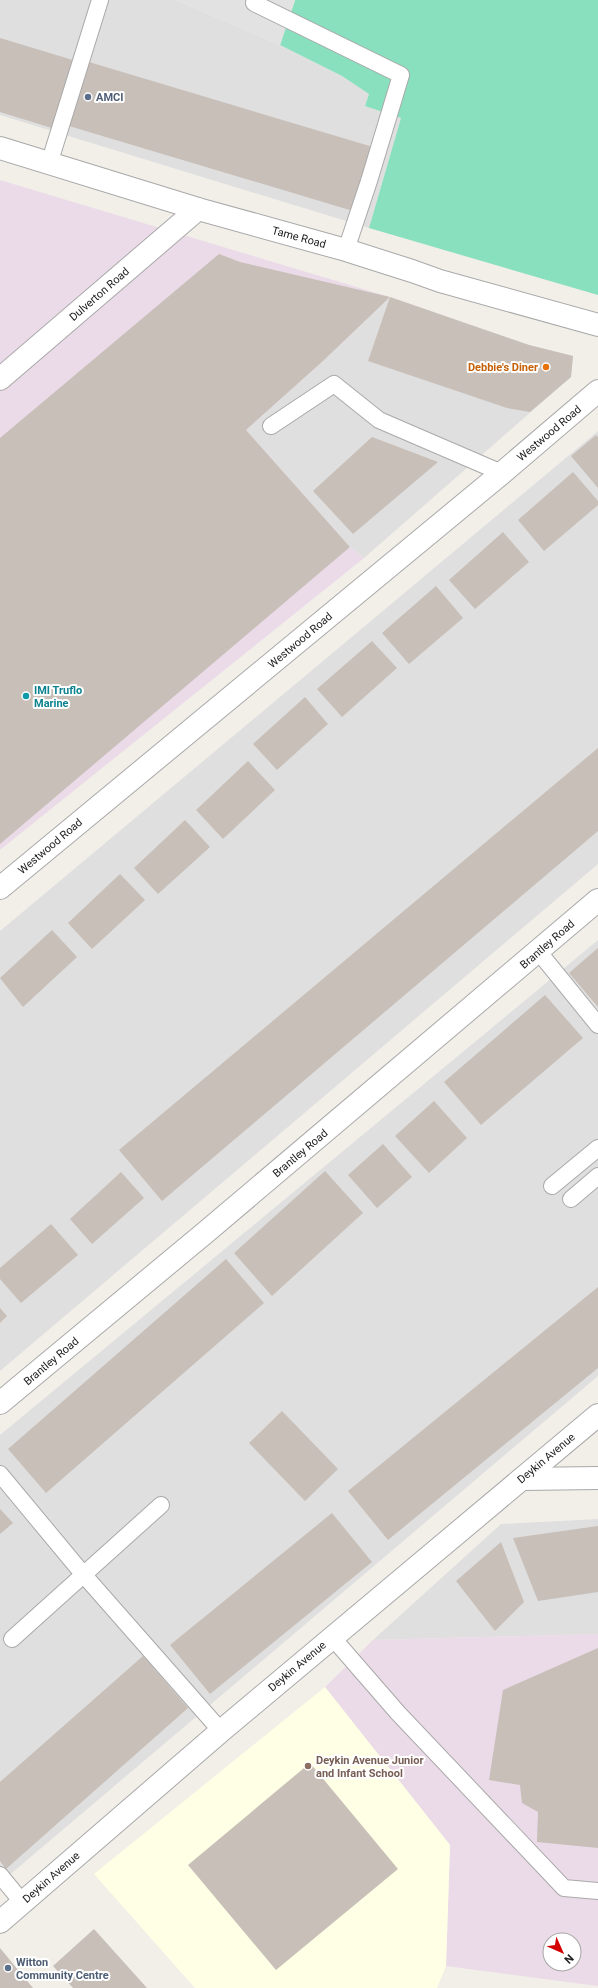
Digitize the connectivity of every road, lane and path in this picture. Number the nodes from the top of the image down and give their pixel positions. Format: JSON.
{"nodes":[{"id":1,"x":100,"y":0,"type":"edge"},
{"id":2,"x":254,"y":3,"type":"dead end"},
{"id":3,"x":0,"y":148,"type":"edge"},
{"id":4,"x":49,"y":164,"type":"junction"},
{"id":5,"x":198,"y":209,"type":"junction"},
{"id":6,"x":346,"y":250,"type":"junction"},
{"id":7,"x":598,"y":325,"type":"edge"},
{"id":8,"x":0,"y":379,"type":"edge"},
{"id":9,"x":595,"y":399,"type":"edge"},
{"id":10,"x":271,"y":426,"type":"dead end"},
{"id":11,"x":502,"y":472,"type":"junction"},
{"id":12,"x":0,"y":888,"type":"edge"},
{"id":13,"x":598,"y":900,"type":"edge"},
{"id":14,"x":538,"y":951,"type":"junction"},
{"id":15,"x":598,"y":1024,"type":"edge"},
{"id":16,"x":598,"y":1148,"type":"edge"},
{"id":17,"x":598,"y":1176,"type":"edge"},
{"id":18,"x":552,"y":1186,"type":"dead end"},
{"id":19,"x":571,"y":1199,"type":"dead end"},
{"id":20,"x":0,"y":1403,"type":"edge"},
{"id":21,"x":598,"y":1415,"type":"edge"},
{"id":22,"x":0,"y":1474,"type":"edge"},
{"id":23,"x":598,"y":1478,"type":"edge"},
{"id":24,"x":522,"y":1479,"type":"junction"},
{"id":25,"x":161,"y":1505,"type":"dead end"},
{"id":26,"x":83,"y":1574,"type":"junction"},
{"id":27,"x":332,"y":1637,"type":"junction"},
{"id":28,"x":12,"y":1639,"type":"dead end"},
{"id":29,"x":221,"y":1731,"type":"junction"},
{"id":30,"x":0,"y":1875,"type":"edge"},
{"id":31,"x":598,"y":1891,"type":"edge"},
{"id":32,"x":22,"y":1902,"type":"junction"},
{"id":33,"x":0,"y":1922,"type":"edge"}],
"edges":[{"from":1,"to":4,"type":"lane"},
{"from":2,"to":6,"type":"lane"},
{"from":3,"to":4,"type":"street","name":"Tame Road"},
{"from":4,"to":5,"type":"street","name":"Tame Road"},
{"from":5,"to":6,"type":"street","name":"Tame Road"},
{"from":5,"to":8,"type":"street","name":"Dulverton Road"},
{"from":6,"to":7,"type":"street","name":"Tame Road"},
{"from":9,"to":11,"type":"street","name":"Westwood Road"},
{"from":10,"to":11,"type":"lane"},
{"from":11,"to":12,"type":"street","name":"Westwood Road"},
{"from":13,"to":14,"type":"street","name":"Brantley Road"},
{"from":14,"to":15,"type":"lane"},
{"from":14,"to":20,"type":"street","name":"Brantley Road"},
{"from":16,"to":18,"type":"lane"},
{"from":17,"to":19,"type":"lane"},
{"from":21,"to":24,"type":"street","name":"Deykin Avenue"},
{"from":22,"to":26,"type":"lane"},
{"from":23,"to":24,"type":"street"},
{"from":24,"to":27,"type":"street","name":"Deykin Avenue"},
{"from":25,"to":26,"type":"lane"},
{"from":26,"to":28,"type":"lane"},
{"from":26,"to":29,"type":"lane"},
{"from":27,"to":29,"type":"street","name":"Deykin Avenue"},
{"from":27,"to":31,"type":"lane"},
{"from":29,"to":32,"type":"street","name":"Deykin Avenue"},
{"from":30,"to":32,"type":"lane"},
{"from":32,"to":33,"type":"street","name":"Deykin Avenue"}]}
